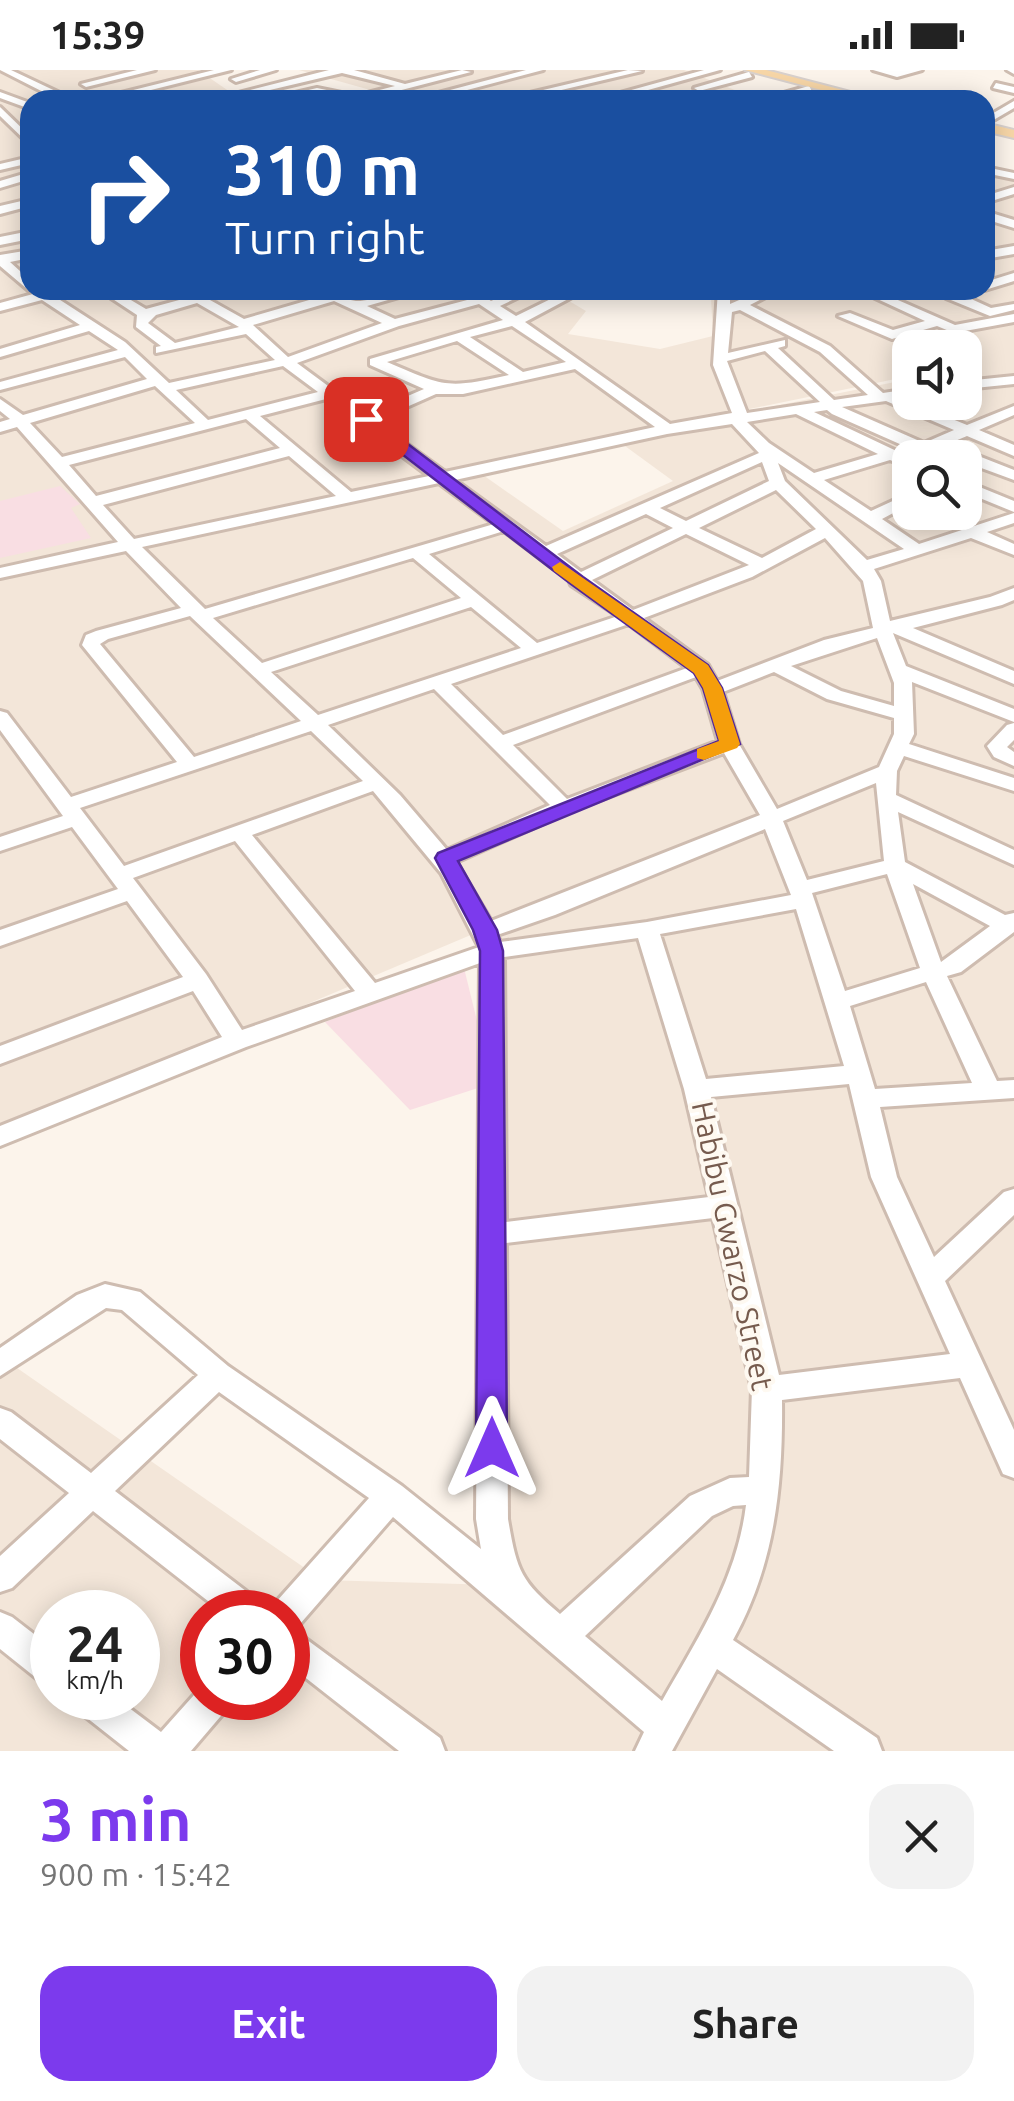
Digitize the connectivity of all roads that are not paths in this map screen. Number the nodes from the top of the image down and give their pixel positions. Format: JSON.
{"nodes":[{"id":1,"x":3,"y":70,"type":"edge"},
{"id":2,"x":109,"y":70,"type":"edge"},
{"id":3,"x":201,"y":70,"type":"edge"},
{"id":4,"x":226,"y":70,"type":"edge"},
{"id":5,"x":271,"y":70,"type":"edge"},
{"id":6,"x":342,"y":70,"type":"edge"},
{"id":7,"x":474,"y":70,"type":"edge"},
{"id":8,"x":585,"y":70,"type":"edge"},
{"id":9,"x":714,"y":70,"type":"edge"},
{"id":10,"x":730,"y":70,"type":"edge"},
{"id":11,"x":878,"y":70,"type":"edge"},
{"id":12,"x":917,"y":70,"type":"edge"},
{"id":13,"x":636,"y":71,"type":"edge"},
{"id":14,"x":411,"y":72,"type":"edge"},
{"id":15,"x":519,"y":72,"type":"edge"},
{"id":16,"x":750,"y":72,"type":"edge"},
{"id":17,"x":153,"y":73,"type":"edge"},
{"id":18,"x":179,"y":73,"type":"edge"},
{"id":19,"x":214,"y":73,"type":"junction"},
{"id":20,"x":440,"y":74,"type":"edge"},
{"id":21,"x":324,"y":76,"type":"junction"},
{"id":22,"x":536,"y":76,"type":"edge"},
{"id":23,"x":657,"y":78,"type":"junction"},
{"id":24,"x":237,"y":80,"type":"junction"},
{"id":25,"x":494,"y":80,"type":"junction"},
{"id":26,"x":1014,"y":80,"type":"edge"},
{"id":27,"x":669,"y":82,"type":"junction"},
{"id":28,"x":129,"y":84,"type":"junction"},
{"id":29,"x":407,"y":85,"type":"junction"},
{"id":30,"x":34,"y":86,"type":"junction"},
{"id":31,"x":507,"y":86,"type":"junction"},
{"id":32,"x":84,"y":87,"type":"edge"},
{"id":33,"x":201,"y":89,"type":"junction"},
{"id":34,"x":809,"y":89,"type":"junction"},
{"id":35,"x":44,"y":90,"type":"edge"},
{"id":36,"x":151,"y":90,"type":"joint"},
{"id":37,"x":197,"y":90,"type":"edge"},
{"id":38,"x":258,"y":90,"type":"edge"},
{"id":39,"x":270,"y":90,"type":"edge"},
{"id":40,"x":351,"y":90,"type":"edge"},
{"id":41,"x":390,"y":90,"type":"edge"},
{"id":42,"x":425,"y":90,"type":"edge"},
{"id":43,"x":461,"y":90,"type":"edge"},
{"id":44,"x":469,"y":90,"type":"edge"},
{"id":45,"x":515,"y":90,"type":"edge"},
{"id":46,"x":548,"y":90,"type":"joint"},
{"id":47,"x":609,"y":90,"type":"edge"},
{"id":48,"x":638,"y":90,"type":"edge"},
{"id":49,"x":692,"y":90,"type":"joint"},
{"id":50,"x":805,"y":90,"type":"edge"},
{"id":51,"x":813,"y":90,"type":"edge"},
{"id":52,"x":830,"y":90,"type":"edge"},
{"id":53,"x":1014,"y":90,"type":"edge"},
{"id":54,"x":0,"y":94,"type":"edge"},
{"id":55,"x":2,"y":115,"type":"edge"},
{"id":56,"x":20,"y":134,"type":"edge"},
{"id":57,"x":0,"y":260,"type":"edge"},
{"id":58,"x":20,"y":277,"type":"edge"},
{"id":59,"x":50,"y":300,"type":"edge"},
{"id":60,"x":121,"y":300,"type":"edge"},
{"id":61,"x":191,"y":300,"type":"edge"},
{"id":62,"x":212,"y":300,"type":"edge"},
{"id":63,"x":312,"y":300,"type":"edge"},
{"id":64,"x":338,"y":300,"type":"edge"},
{"id":65,"x":375,"y":300,"type":"edge"},
{"id":66,"x":481,"y":300,"type":"edge"},
{"id":67,"x":496,"y":300,"type":"edge"},
{"id":68,"x":563,"y":300,"type":"edge"},
{"id":69,"x":726,"y":300,"type":"edge"},
{"id":70,"x":750,"y":300,"type":"edge"},
{"id":71,"x":880,"y":300,"type":"edge"},
{"id":72,"x":888,"y":300,"type":"edge"},
{"id":73,"x":933,"y":300,"type":"edge"},
{"id":74,"x":962,"y":300,"type":"edge"},
{"id":75,"x":486,"y":303,"type":"junction"},
{"id":76,"x":350,"y":306,"type":"junction"},
{"id":77,"x":1014,"y":306,"type":"edge"},
{"id":78,"x":732,"y":308,"type":"junction"},
{"id":79,"x":904,"y":308,"type":"junction"},
{"id":80,"x":146,"y":315,"type":"junction"},
{"id":81,"x":1014,"y":318,"type":"edge"},
{"id":82,"x":514,"y":322,"type":"junction"},
{"id":83,"x":937,"y":322,"type":"junction"},
{"id":84,"x":394,"y":323,"type":"junction"},
{"id":85,"x":865,"y":324,"type":"junction"},
{"id":86,"x":90,"y":326,"type":"junction"},
{"id":87,"x":246,"y":327,"type":"junction"},
{"id":88,"x":808,"y":335,"type":"junction"},
{"id":89,"x":459,"y":336,"type":"junction"},
{"id":90,"x":832,"y":336,"type":"dead end"},
{"id":91,"x":767,"y":346,"type":"junction"},
{"id":92,"x":172,"y":347,"type":"junction"},
{"id":93,"x":0,"y":352,"type":"edge"},
{"id":94,"x":130,"y":354,"type":"junction"},
{"id":95,"x":720,"y":359,"type":"junction"},
{"id":96,"x":286,"y":362,"type":"junction"},
{"id":97,"x":577,"y":364,"type":"junction"},
{"id":98,"x":521,"y":377,"type":"junction"},
{"id":99,"x":1014,"y":380,"type":"edge"},
{"id":100,"x":997,"y":381,"type":"junction"},
{"id":101,"x":982,"y":383,"type":"edge"},
{"id":102,"x":162,"y":384,"type":"junction"},
{"id":103,"x":2,"y":385,"type":"edge"},
{"id":104,"x":437,"y":389,"type":"junction"},
{"id":105,"x":1014,"y":390,"type":"edge"},
{"id":106,"x":332,"y":394,"type":"junction"},
{"id":107,"x":892,"y":396,"type":"edge"},
{"id":108,"x":884,"y":397,"type":"junction"},
{"id":109,"x":0,"y":404,"type":"edge"},
{"id":110,"x":832,"y":404,"type":"junction"},
{"id":111,"x":796,"y":409,"type":"junction"},
{"id":112,"x":250,"y":414,"type":"junction"},
{"id":113,"x":1010,"y":414,"type":"edge"},
{"id":114,"x":738,"y":417,"type":"junction"},
{"id":115,"x":366,"y":419,"type":"junction"},
{"id":116,"x":22,"y":422,"type":"junction"},
{"id":117,"x":205,"y":425,"type":"junction"},
{"id":118,"x":0,"y":427,"type":"edge"},
{"id":119,"x":667,"y":429,"type":"junction"},
{"id":120,"x":964,"y":429,"type":"junction"},
{"id":121,"x":912,"y":440,"type":"edge"},
{"id":122,"x":941,"y":440,"type":"edge"},
{"id":123,"x":292,"y":450,"type":"junction"},
{"id":124,"x":1014,"y":450,"type":"edge"},
{"id":125,"x":765,"y":451,"type":"junction"},
{"id":126,"x":892,"y":455,"type":"edge"},
{"id":127,"x":892,"y":461,"type":"edge"},
{"id":128,"x":61,"y":462,"type":"junction"},
{"id":129,"x":982,"y":465,"type":"edge"},
{"id":130,"x":1014,"y":476,"type":"edge"},
{"id":131,"x":440,"y":477,"type":"junction"},
{"id":132,"x":814,"y":478,"type":"junction"},
{"id":133,"x":780,"y":486,"type":"junction"},
{"id":134,"x":982,"y":494,"type":"edge"},
{"id":135,"x":347,"y":497,"type":"junction"},
{"id":136,"x":94,"y":502,"type":"junction"},
{"id":137,"x":644,"y":507,"type":"junction"},
{"id":138,"x":892,"y":507,"type":"edge"},
{"id":139,"x":1014,"y":508,"type":"edge"},
{"id":140,"x":870,"y":518,"type":"junction"},
{"id":141,"x":1014,"y":518,"type":"edge"},
{"id":142,"x":687,"y":524,"type":"junction"},
{"id":143,"x":505,"y":526,"type":"junction"},
{"id":144,"x":969,"y":531,"type":"junction"},
{"id":145,"x":824,"y":532,"type":"junction"},
{"id":146,"x":129,"y":544,"type":"junction"},
{"id":147,"x":914,"y":548,"type":"junction"},
{"id":148,"x":1014,"y":550,"type":"edge"},
{"id":149,"x":416,"y":552,"type":"junction"},
{"id":150,"x":543,"y":554,"type":"junction"},
{"id":151,"x":764,"y":565,"type":"junction"},
{"id":152,"x":864,"y":567,"type":"junction"},
{"id":153,"x":0,"y":573,"type":"edge"},
{"id":154,"x":577,"y":580,"type":"junction"},
{"id":155,"x":474,"y":600,"type":"junction"},
{"id":156,"x":1008,"y":601,"type":"edge"},
{"id":157,"x":199,"y":612,"type":"junction"},
{"id":158,"x":629,"y":618,"type":"junction"},
{"id":159,"x":888,"y":627,"type":"junction"},
{"id":160,"x":534,"y":650,"type":"junction"},
{"id":161,"x":777,"y":666,"type":"junction"},
{"id":162,"x":260,"y":670,"type":"junction"},
{"id":163,"x":902,"y":671,"type":"junction"},
{"id":164,"x":1014,"y":678,"type":"edge"},
{"id":165,"x":707,"y":679,"type":"junction"},
{"id":166,"x":438,"y":682,"type":"junction"},
{"id":167,"x":905,"y":714,"type":"junction"},
{"id":168,"x":1014,"y":716,"type":"edge"},
{"id":169,"x":0,"y":717,"type":"edge"},
{"id":170,"x":316,"y":724,"type":"junction"},
{"id":171,"x":1014,"y":729,"type":"edge"},
{"id":172,"x":502,"y":743,"type":"junction"},
{"id":173,"x":730,"y":744,"type":"junction"},
{"id":174,"x":900,"y":748,"type":"junction"},
{"id":175,"x":1014,"y":760,"type":"edge"},
{"id":176,"x":190,"y":765,"type":"junction"},
{"id":177,"x":887,"y":771,"type":"junction"},
{"id":178,"x":376,"y":783,"type":"junction"},
{"id":179,"x":1014,"y":785,"type":"edge"},
{"id":180,"x":885,"y":798,"type":"junction"},
{"id":181,"x":564,"y":807,"type":"junction"},
{"id":182,"x":70,"y":812,"type":"junction"},
{"id":183,"x":771,"y":817,"type":"junction"},
{"id":184,"x":239,"y":834,"type":"junction"},
{"id":185,"x":0,"y":844,"type":"edge"},
{"id":186,"x":446,"y":858,"type":"junction"},
{"id":187,"x":1014,"y":858,"type":"edge"},
{"id":188,"x":895,"y":865,"type":"junction"},
{"id":189,"x":125,"y":884,"type":"junction"},
{"id":190,"x":802,"y":894,"type":"junction"},
{"id":191,"x":1011,"y":923,"type":"edge"},
{"id":192,"x":647,"y":929,"type":"junction"},
{"id":193,"x":0,"y":938,"type":"edge"},
{"id":194,"x":488,"y":941,"type":"junction"},
{"id":195,"x":934,"y":974,"type":"junction"},
{"id":196,"x":198,"y":980,"type":"junction"},
{"id":197,"x":371,"y":994,"type":"junction"},
{"id":198,"x":836,"y":1002,"type":"junction"},
{"id":199,"x":238,"y":1041,"type":"junction"},
{"id":200,"x":0,"y":1054,"type":"edge"},
{"id":201,"x":862,"y":1086,"type":"junction"},
{"id":202,"x":698,"y":1089,"type":"junction"},
{"id":203,"x":1002,"y":1090,"type":"edge"},
{"id":204,"x":0,"y":1136,"type":"edge"},
{"id":205,"x":1014,"y":1199,"type":"edge"},
{"id":206,"x":724,"y":1206,"type":"junction"},
{"id":207,"x":492,"y":1234,"type":"junction"},
{"id":208,"x":930,"y":1278,"type":"junction"},
{"id":209,"x":0,"y":1364,"type":"edge"},
{"id":210,"x":971,"y":1364,"type":"junction"},
{"id":211,"x":218,"y":1375,"type":"junction"},
{"id":212,"x":767,"y":1389,"type":"junction"},
{"id":213,"x":0,"y":1421,"type":"edge"},
{"id":214,"x":1014,"y":1464,"type":"edge"},
{"id":215,"x":763,"y":1490,"type":"junction"},
{"id":216,"x":90,"y":1494,"type":"junction"},
{"id":217,"x":392,"y":1496,"type":"junction"},
{"id":218,"x":0,"y":1576,"type":"edge"},
{"id":219,"x":218,"y":1590,"type":"edge"},
{"id":220,"x":308,"y":1590,"type":"edge"},
{"id":221,"x":514,"y":1596,"type":"junction"},
{"id":222,"x":0,"y":1628,"type":"edge"},
{"id":223,"x":561,"y":1636,"type":"junction"},
{"id":224,"x":713,"y":1646,"type":"junction"},
{"id":225,"x":30,"y":1652,"type":"edge"},
{"id":226,"x":310,"y":1660,"type":"edge"},
{"id":227,"x":116,"y":1720,"type":"edge"},
{"id":228,"x":195,"y":1720,"type":"edge"},
{"id":229,"x":660,"y":1740,"type":"edge"},
{"id":230,"x":156,"y":1751,"type":"edge"},
{"id":231,"x":168,"y":1751,"type":"edge"},
{"id":232,"x":427,"y":1751,"type":"edge"},
{"id":233,"x":864,"y":1751,"type":"edge"}],
"edges":[{"from":1,"to":30,"type":"street"},
{"from":2,"to":32,"type":"street"},
{"from":3,"to":19,"type":"street"},
{"from":4,"to":19,"type":"street"},
{"from":5,"to":24,"type":"street"},
{"from":6,"to":21,"type":"street"},
{"from":6,"to":29,"type":"street"},
{"from":7,"to":20,"type":"street"},
{"from":7,"to":25,"type":"street"},
{"from":8,"to":22,"type":"street"},
{"from":9,"to":27,"type":"street"},
{"from":10,"to":16,"type":"main road"},
{"from":11,"to":12,"type":"street"},
{"from":13,"to":23,"type":"street"},
{"from":13,"to":46,"type":"street"},
{"from":14,"to":20,"type":"street"},
{"from":15,"to":22,"type":"street"},
{"from":15,"to":25,"type":"street"},
{"from":16,"to":34,"type":"main road"},
{"from":16,"to":49,"type":"street"},
{"from":16,"to":52,"type":"main road"},
{"from":17,"to":18,"type":"street"},
{"from":17,"to":28,"type":"street"},
{"from":17,"to":32,"type":"street"},
{"from":18,"to":19,"type":"street"},
{"from":18,"to":33,"type":"street"},
{"from":18,"to":36,"type":"street"},
{"from":19,"to":24,"type":"street"},
{"from":20,"to":29,"type":"street"},
{"from":20,"to":43,"type":"street"},
{"from":21,"to":39,"type":"street"},
{"from":21,"to":40,"type":"street"},
{"from":22,"to":31,"type":"street"},
{"from":22,"to":46,"type":"street"},
{"from":23,"to":27,"type":"street"},
{"from":23,"to":47,"type":"street"},
{"from":24,"to":33,"type":"street"},
{"from":24,"to":38,"type":"street"},
{"from":25,"to":31,"type":"street"},
{"from":25,"to":44,"type":"street"},
{"from":26,"to":53,"type":"street"},
{"from":27,"to":48,"type":"street"},
{"from":27,"to":49,"type":"street"},
{"from":28,"to":32,"type":"street"},
{"from":28,"to":36,"type":"street"},
{"from":29,"to":41,"type":"street"},
{"from":29,"to":42,"type":"street"},
{"from":30,"to":35,"type":"street"},
{"from":30,"to":54,"type":"street"},
{"from":31,"to":45,"type":"street"},
{"from":33,"to":37,"type":"street"},
{"from":34,"to":50,"type":"street"},
{"from":34,"to":51,"type":"main road"},
{"from":55,"to":56,"type":"street"},
{"from":57,"to":58,"type":"street"},
{"from":59,"to":86,"type":"street"},
{"from":60,"to":80,"type":"street"},
{"from":61,"to":80,"type":"street"},
{"from":62,"to":87,"type":"street"},
{"from":63,"to":87,"type":"street"},
{"from":64,"to":76,"type":"street"},
{"from":65,"to":76,"type":"street"},
{"from":66,"to":75,"type":"street"},
{"from":67,"to":75,"type":"street"},
{"from":68,"to":82,"type":"street"},
{"from":69,"to":78,"type":"street"},
{"from":70,"to":78,"type":"street"},
{"from":71,"to":85,"type":"street"},
{"from":72,"to":79,"type":"street"},
{"from":73,"to":79,"type":"street"},
{"from":74,"to":77,"type":"street"},
{"from":75,"to":82,"type":"street"},
{"from":75,"to":84,"type":"street"},
{"from":76,"to":84,"type":"street"},
{"from":78,"to":88,"type":"street"},
{"from":78,"to":95,"type":"street"},
{"from":79,"to":83,"type":"street"},
{"from":79,"to":85,"type":"street"},
{"from":80,"to":92,"type":"street"},
{"from":81,"to":83,"type":"street"},
{"from":82,"to":89,"type":"street"},
{"from":82,"to":97,"type":"street"},
{"from":83,"to":85,"type":"street"},
{"from":84,"to":96,"type":"street"},
{"from":86,"to":93,"type":"street"},
{"from":86,"to":94,"type":"street"},
{"from":87,"to":92,"type":"street"},
{"from":87,"to":96,"type":"street"},
{"from":88,"to":90,"type":"street"},
{"from":88,"to":91,"type":"street"},
{"from":88,"to":108,"type":"street"},
{"from":89,"to":98,"type":"street"},
{"from":89,"to":104,"type":"street"},
{"from":91,"to":95,"type":"street"},
{"from":91,"to":110,"type":"street"},
{"from":92,"to":94,"type":"street"},
{"from":94,"to":102,"type":"street"},
{"from":94,"to":103,"type":"street"},
{"from":95,"to":114,"type":"street"},
{"from":96,"to":102,"type":"street"},
{"from":96,"to":106,"type":"street"},
{"from":97,"to":98,"type":"street"},
{"from":97,"to":119,"type":"street"},
{"from":98,"to":104,"type":"street"},
{"from":99,"to":100,"type":"street"},
{"from":100,"to":101,"type":"street"},
{"from":100,"to":105,"type":"street"},
{"from":102,"to":116,"type":"street"},
{"from":102,"to":117,"type":"street"},
{"from":104,"to":115,"type":"street"},
{"from":106,"to":112,"type":"street"},
{"from":106,"to":115,"type":"street"},
{"from":107,"to":108,"type":"street"},
{"from":108,"to":110,"type":"street"},
{"from":108,"to":120,"type":"street"},
{"from":109,"to":116,"type":"street"},
{"from":110,"to":111,"type":"street"},
{"from":110,"to":121,"type":"street"},
{"from":111,"to":114,"type":"street"},
{"from":111,"to":126,"type":"street"},
{"from":112,"to":117,"type":"street"},
{"from":112,"to":123,"type":"street"},
{"from":113,"to":120,"type":"street"},
{"from":114,"to":119,"type":"street"},
{"from":114,"to":125,"type":"street"},
{"from":115,"to":131,"type":"street"},
{"from":116,"to":118,"type":"street"},
{"from":116,"to":128,"type":"street"},
{"from":117,"to":128,"type":"street"},
{"from":119,"to":131,"type":"street"},
{"from":120,"to":122,"type":"street"},
{"from":120,"to":124,"type":"street"},
{"from":123,"to":135,"type":"street"},
{"from":123,"to":136,"type":"street"},
{"from":125,"to":132,"type":"street"},
{"from":125,"to":133,"type":"street"},
{"from":125,"to":137,"type":"street"},
{"from":127,"to":132,"type":"street"},
{"from":128,"to":136,"type":"street"},
{"from":129,"to":130,"type":"street"},
{"from":131,"to":135,"type":"street"},
{"from":131,"to":143,"type":"street"},
{"from":132,"to":133,"type":"street"},
{"from":132,"to":140,"type":"street"},
{"from":133,"to":142,"type":"street"},
{"from":133,"to":145,"type":"street"},
{"from":134,"to":139,"type":"street"},
{"from":135,"to":146,"type":"street"},
{"from":136,"to":146,"type":"street"},
{"from":137,"to":142,"type":"street"},
{"from":137,"to":150,"type":"street"},
{"from":138,"to":140,"type":"street"},
{"from":140,"to":147,"type":"street"},
{"from":141,"to":144,"type":"street"},
{"from":142,"to":151,"type":"street"},
{"from":142,"to":154,"type":"street"},
{"from":143,"to":149,"type":"street"},
{"from":143,"to":150,"type":"street"},
{"from":144,"to":147,"type":"street"},
{"from":144,"to":148,"type":"street"},
{"from":145,"to":151,"type":"street"},
{"from":145,"to":152,"type":"street"},
{"from":146,"to":153,"type":"street"},
{"from":146,"to":157,"type":"street"},
{"from":147,"to":152,"type":"street"},
{"from":149,"to":155,"type":"street"},
{"from":149,"to":157,"type":"street"},
{"from":150,"to":154,"type":"street"},
{"from":151,"to":158,"type":"street"},
{"from":152,"to":159,"type":"street"},
{"from":154,"to":158,"type":"street"},
{"from":155,"to":160,"type":"street"},
{"from":155,"to":162,"type":"street"},
{"from":156,"to":159,"type":"street"},
{"from":157,"to":162,"type":"street"},
{"from":157,"to":176,"type":"street"},
{"from":158,"to":160,"type":"street"},
{"from":158,"to":165,"type":"street"},
{"from":159,"to":161,"type":"street"},
{"from":159,"to":163,"type":"street"},
{"from":159,"to":164,"type":"street"},
{"from":160,"to":166,"type":"street"},
{"from":161,"to":165,"type":"street"},
{"from":161,"to":167,"type":"street"},
{"from":162,"to":170,"type":"street"},
{"from":163,"to":167,"type":"street"},
{"from":163,"to":168,"type":"street"},
{"from":165,"to":172,"type":"street"},
{"from":165,"to":173,"type":"street"},
{"from":166,"to":170,"type":"street"},
{"from":166,"to":172,"type":"street"},
{"from":167,"to":174,"type":"street"},
{"from":169,"to":182,"type":"street"},
{"from":170,"to":176,"type":"street"},
{"from":170,"to":178,"type":"street"},
{"from":171,"to":175,"type":"street"},
{"from":172,"to":181,"type":"street"},
{"from":173,"to":181,"type":"street"},
{"from":173,"to":183,"type":"street"},
{"from":174,"to":177,"type":"street"},
{"from":174,"to":179,"type":"street"},
{"from":176,"to":182,"type":"street"},
{"from":177,"to":180,"type":"street"},
{"from":177,"to":183,"type":"street"},
{"from":178,"to":184,"type":"street"},
{"from":178,"to":186,"type":"street"},
{"from":180,"to":187,"type":"street"},
{"from":180,"to":188,"type":"street"},
{"from":181,"to":186,"type":"street"},
{"from":182,"to":185,"type":"street"},
{"from":182,"to":189,"type":"street"},
{"from":183,"to":190,"type":"street"},
{"from":183,"to":194,"type":"street"},
{"from":184,"to":189,"type":"street"},
{"from":184,"to":197,"type":"street"},
{"from":186,"to":194,"type":"street"},
{"from":188,"to":190,"type":"street"},
{"from":188,"to":191,"type":"street"},
{"from":188,"to":195,"type":"street"},
{"from":189,"to":193,"type":"street"},
{"from":189,"to":196,"type":"street"},
{"from":190,"to":192,"type":"street"},
{"from":190,"to":198,"type":"street"},
{"from":191,"to":195,"type":"street"},
{"from":192,"to":194,"type":"street"},
{"from":192,"to":202,"type":"street","name":"Habibu Gwarzo Street"},
{"from":194,"to":197,"type":"street"},
{"from":194,"to":207,"type":"street"},
{"from":195,"to":198,"type":"street"},
{"from":195,"to":203,"type":"street"},
{"from":196,"to":199,"type":"street"},
{"from":196,"to":200,"type":"street"},
{"from":197,"to":199,"type":"street"},
{"from":198,"to":201,"type":"street"},
{"from":199,"to":204,"type":"street"},
{"from":201,"to":202,"type":"street"},
{"from":201,"to":203,"type":"street"},
{"from":201,"to":208,"type":"street"},
{"from":202,"to":206,"type":"street","name":"Habibu Gwarzo Street"},
{"from":205,"to":208,"type":"street"},
{"from":206,"to":207,"type":"street"},
{"from":206,"to":212,"type":"street","name":"Habibu Gwarzo Street"},
{"from":207,"to":221,"type":"street"},
{"from":208,"to":210,"type":"street"},
{"from":209,"to":211,"type":"street"},
{"from":210,"to":212,"type":"street"},
{"from":210,"to":214,"type":"street"},
{"from":211,"to":216,"type":"street"},
{"from":211,"to":217,"type":"street"},
{"from":212,"to":215,"type":"street","name":"Habibu Gwarzo Street"},
{"from":213,"to":216,"type":"street"},
{"from":215,"to":223,"type":"street"},
{"from":215,"to":224,"type":"street","name":"Habibu Gwarzo Street"},
{"from":216,"to":218,"type":"street"},
{"from":216,"to":219,"type":"street"},
{"from":217,"to":220,"type":"street"},
{"from":217,"to":221,"type":"street"},
{"from":221,"to":223,"type":"street"},
{"from":222,"to":225,"type":"street"},
{"from":223,"to":229,"type":"street"},
{"from":224,"to":229,"type":"street","name":"Habibu Gwarzo Street"},
{"from":224,"to":233,"type":"street"},
{"from":226,"to":232,"type":"street"},
{"from":227,"to":230,"type":"street"},
{"from":228,"to":231,"type":"street"}]}
